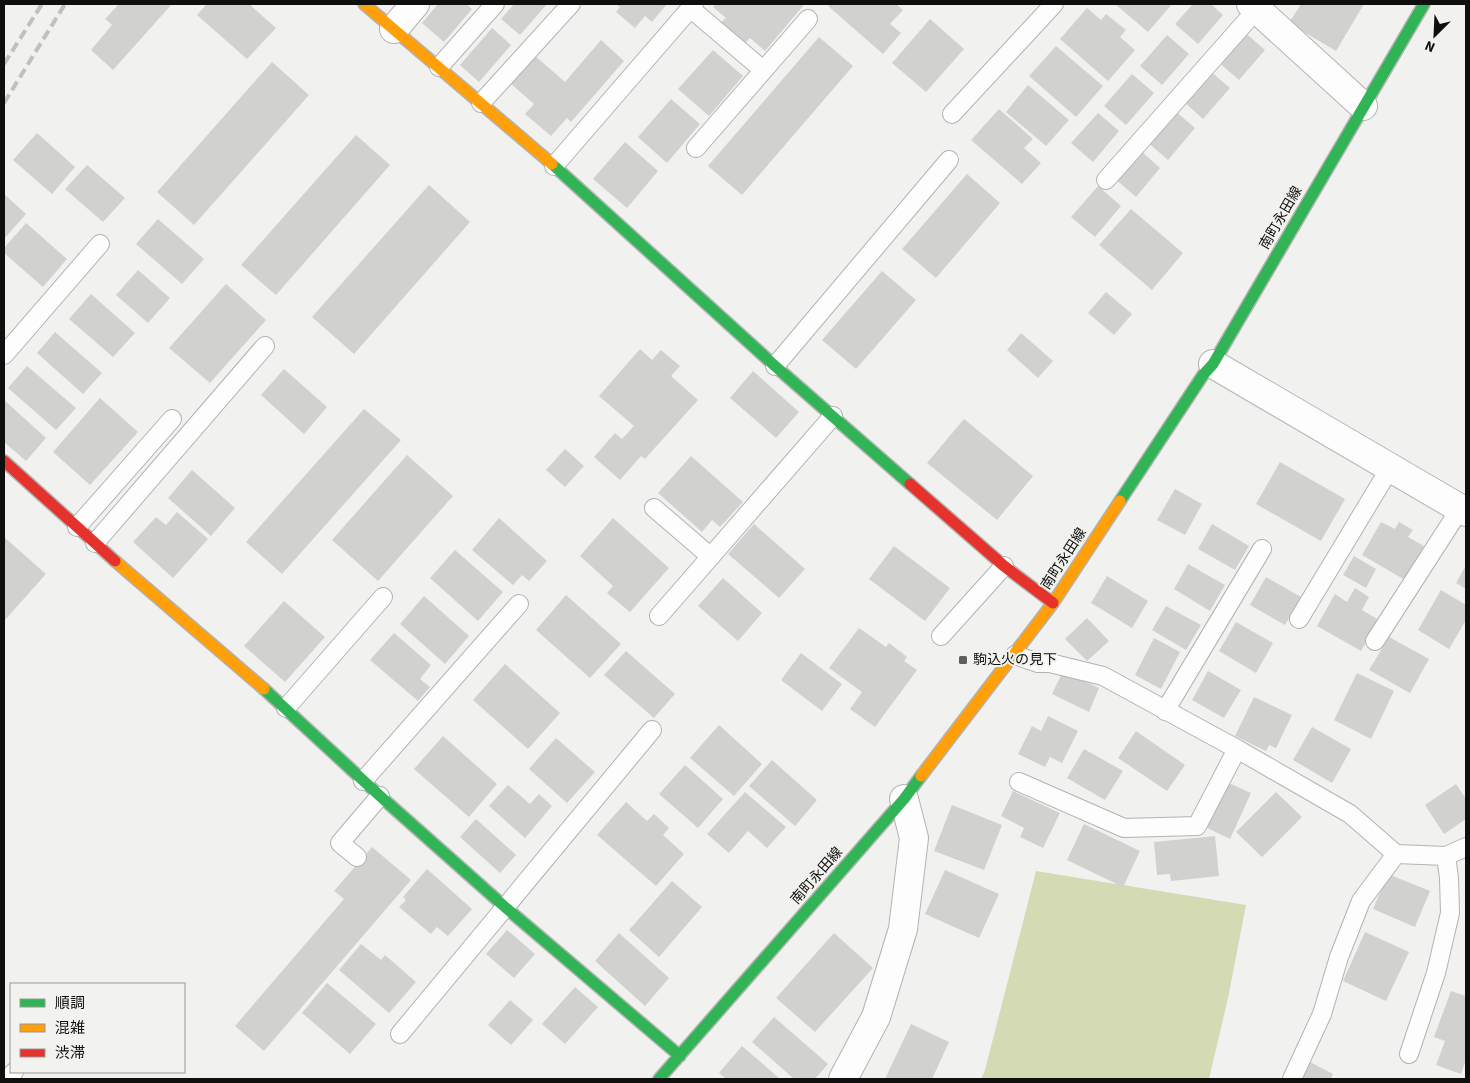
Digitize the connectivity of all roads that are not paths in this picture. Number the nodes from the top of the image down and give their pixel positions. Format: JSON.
{"nodes":[{"id":1,"x":364,"y":4,"type":"edge"},
{"id":2,"x":415,"y":4,"type":"edge"},
{"id":3,"x":495,"y":4,"type":"edge"},
{"id":4,"x":571,"y":4,"type":"edge"},
{"id":5,"x":1054,"y":4,"type":"edge"},
{"id":6,"x":1424,"y":4,"type":"edge"},
{"id":7,"x":692,"y":6,"type":"edge"},
{"id":8,"x":1254,"y":6,"type":"edge"},
{"id":9,"x":808,"y":19,"type":"dead end"},
{"id":10,"x":394,"y":29,"type":"junction"},
{"id":11,"x":439,"y":68,"type":"junction"},
{"id":12,"x":763,"y":70,"type":"junction"},
{"id":13,"x":480,"y":103,"type":"junction"},
{"id":14,"x":1363,"y":106,"type":"junction"},
{"id":15,"x":952,"y":114,"type":"dead end"},
{"id":16,"x":696,"y":148,"type":"dead end"},
{"id":17,"x":949,"y":160,"type":"dead end"},
{"id":18,"x":554,"y":166,"type":"junction"},
{"id":19,"x":1106,"y":180,"type":"dead end"},
{"id":20,"x":100,"y":244,"type":"dead end"},
{"id":21,"x":265,"y":346,"type":"dead end"},
{"id":22,"x":4,"y":355,"type":"edge"},
{"id":23,"x":1213,"y":364,"type":"junction"},
{"id":24,"x":775,"y":366,"type":"junction"},
{"id":25,"x":833,"y":416,"type":"junction"},
{"id":26,"x":172,"y":419,"type":"dead end"},
{"id":27,"x":4,"y":461,"type":"edge"},
{"id":28,"x":1390,"y":468,"type":"junction"},
{"id":29,"x":654,"y":508,"type":"dead end"},
{"id":30,"x":1463,"y":511,"type":"edge"},
{"id":31,"x":77,"y":526,"type":"junction"},
{"id":32,"x":95,"y":543,"type":"junction"},
{"id":33,"x":1262,"y":549,"type":"dead end"},
{"id":34,"x":711,"y":557,"type":"junction"},
{"id":35,"x":1004,"y":566,"type":"junction"},
{"id":36,"x":383,"y":597,"type":"dead end"},
{"id":37,"x":1053,"y":603,"type":"junction"},
{"id":38,"x":519,"y":604,"type":"dead end"},
{"id":39,"x":659,"y":616,"type":"dead end"},
{"id":40,"x":1299,"y":619,"type":"dead end"},
{"id":41,"x":941,"y":636,"type":"dead end"},
{"id":42,"x":1375,"y":642,"type":"dead end"},
{"id":43,"x":1015,"y":654,"type":"junction"},
{"id":44,"x":286,"y":708,"type":"junction"},
{"id":45,"x":1165,"y":711,"type":"junction"},
{"id":46,"x":652,"y":730,"type":"dead end"},
{"id":47,"x":1237,"y":749,"type":"junction"},
{"id":48,"x":364,"y":780,"type":"junction"},
{"id":49,"x":1019,"y":782,"type":"dead end"},
{"id":50,"x":380,"y":796,"type":"junction"},
{"id":51,"x":904,"y":799,"type":"junction"},
{"id":52,"x":1466,"y":847,"type":"edge"},
{"id":53,"x":1396,"y":854,"type":"junction"},
{"id":54,"x":1446,"y":856,"type":"junction"},
{"id":55,"x":357,"y":857,"type":"dead end"},
{"id":56,"x":504,"y":907,"type":"junction"},
{"id":57,"x":400,"y":1034,"type":"dead end"},
{"id":58,"x":1409,"y":1054,"type":"dead end"},
{"id":59,"x":680,"y":1056,"type":"junction"},
{"id":60,"x":659,"y":1079,"type":"edge"},
{"id":61,"x":843,"y":1079,"type":"edge"},
{"id":62,"x":1292,"y":1079,"type":"edge"}],
"edges":[{"from":1,"to":10,"type":"street"},
{"from":2,"to":10,"type":"street"},
{"from":3,"to":11,"type":"lane"},
{"from":4,"to":13,"type":"lane"},
{"from":5,"to":15,"type":"lane"},
{"from":6,"to":14,"type":"street","name":"南町永田線"},
{"from":7,"to":12,"type":"lane"},
{"from":7,"to":18,"type":"lane"},
{"from":8,"to":14,"type":"street"},
{"from":8,"to":19,"type":"lane"},
{"from":9,"to":12,"type":"lane"},
{"from":10,"to":11,"type":"street"},
{"from":11,"to":13,"type":"street"},
{"from":12,"to":16,"type":"lane"},
{"from":13,"to":18,"type":"street"},
{"from":14,"to":23,"type":"street","name":"南町永田線"},
{"from":17,"to":24,"type":"lane"},
{"from":18,"to":24,"type":"street"},
{"from":20,"to":22,"type":"lane"},
{"from":21,"to":32,"type":"lane"},
{"from":23,"to":28,"type":"street"},
{"from":23,"to":37,"type":"street","name":"南町永田線"},
{"from":24,"to":25,"type":"street"},
{"from":25,"to":34,"type":"lane"},
{"from":25,"to":35,"type":"street"},
{"from":26,"to":31,"type":"lane"},
{"from":27,"to":31,"type":"street"},
{"from":28,"to":30,"type":"street"},
{"from":28,"to":40,"type":"lane"},
{"from":29,"to":34,"type":"lane"},
{"from":30,"to":42,"type":"lane"},
{"from":31,"to":32,"type":"street"},
{"from":32,"to":44,"type":"street"},
{"from":33,"to":45,"type":"lane"},
{"from":34,"to":39,"type":"lane"},
{"from":35,"to":37,"type":"street"},
{"from":35,"to":41,"type":"lane"},
{"from":36,"to":44,"type":"lane"},
{"from":37,"to":43,"type":"street","name":"南町永田線"},
{"from":38,"to":48,"type":"lane"},
{"from":43,"to":45,"type":"lane"},
{"from":43,"to":51,"type":"street","name":"南町永田線"},
{"from":44,"to":48,"type":"street"},
{"from":45,"to":47,"type":"lane"},
{"from":46,"to":56,"type":"lane"},
{"from":47,"to":49,"type":"lane"},
{"from":47,"to":53,"type":"lane"},
{"from":48,"to":50,"type":"street"},
{"from":50,"to":55,"type":"lane"},
{"from":50,"to":56,"type":"street"},
{"from":51,"to":59,"type":"street","name":"南町永田線"},
{"from":51,"to":61,"type":"street"},
{"from":52,"to":54,"type":"lane"},
{"from":53,"to":54,"type":"lane"},
{"from":53,"to":62,"type":"lane"},
{"from":54,"to":58,"type":"lane"},
{"from":56,"to":57,"type":"lane"},
{"from":56,"to":59,"type":"street"},
{"from":59,"to":60,"type":"street","name":"南町永田線"}]}
